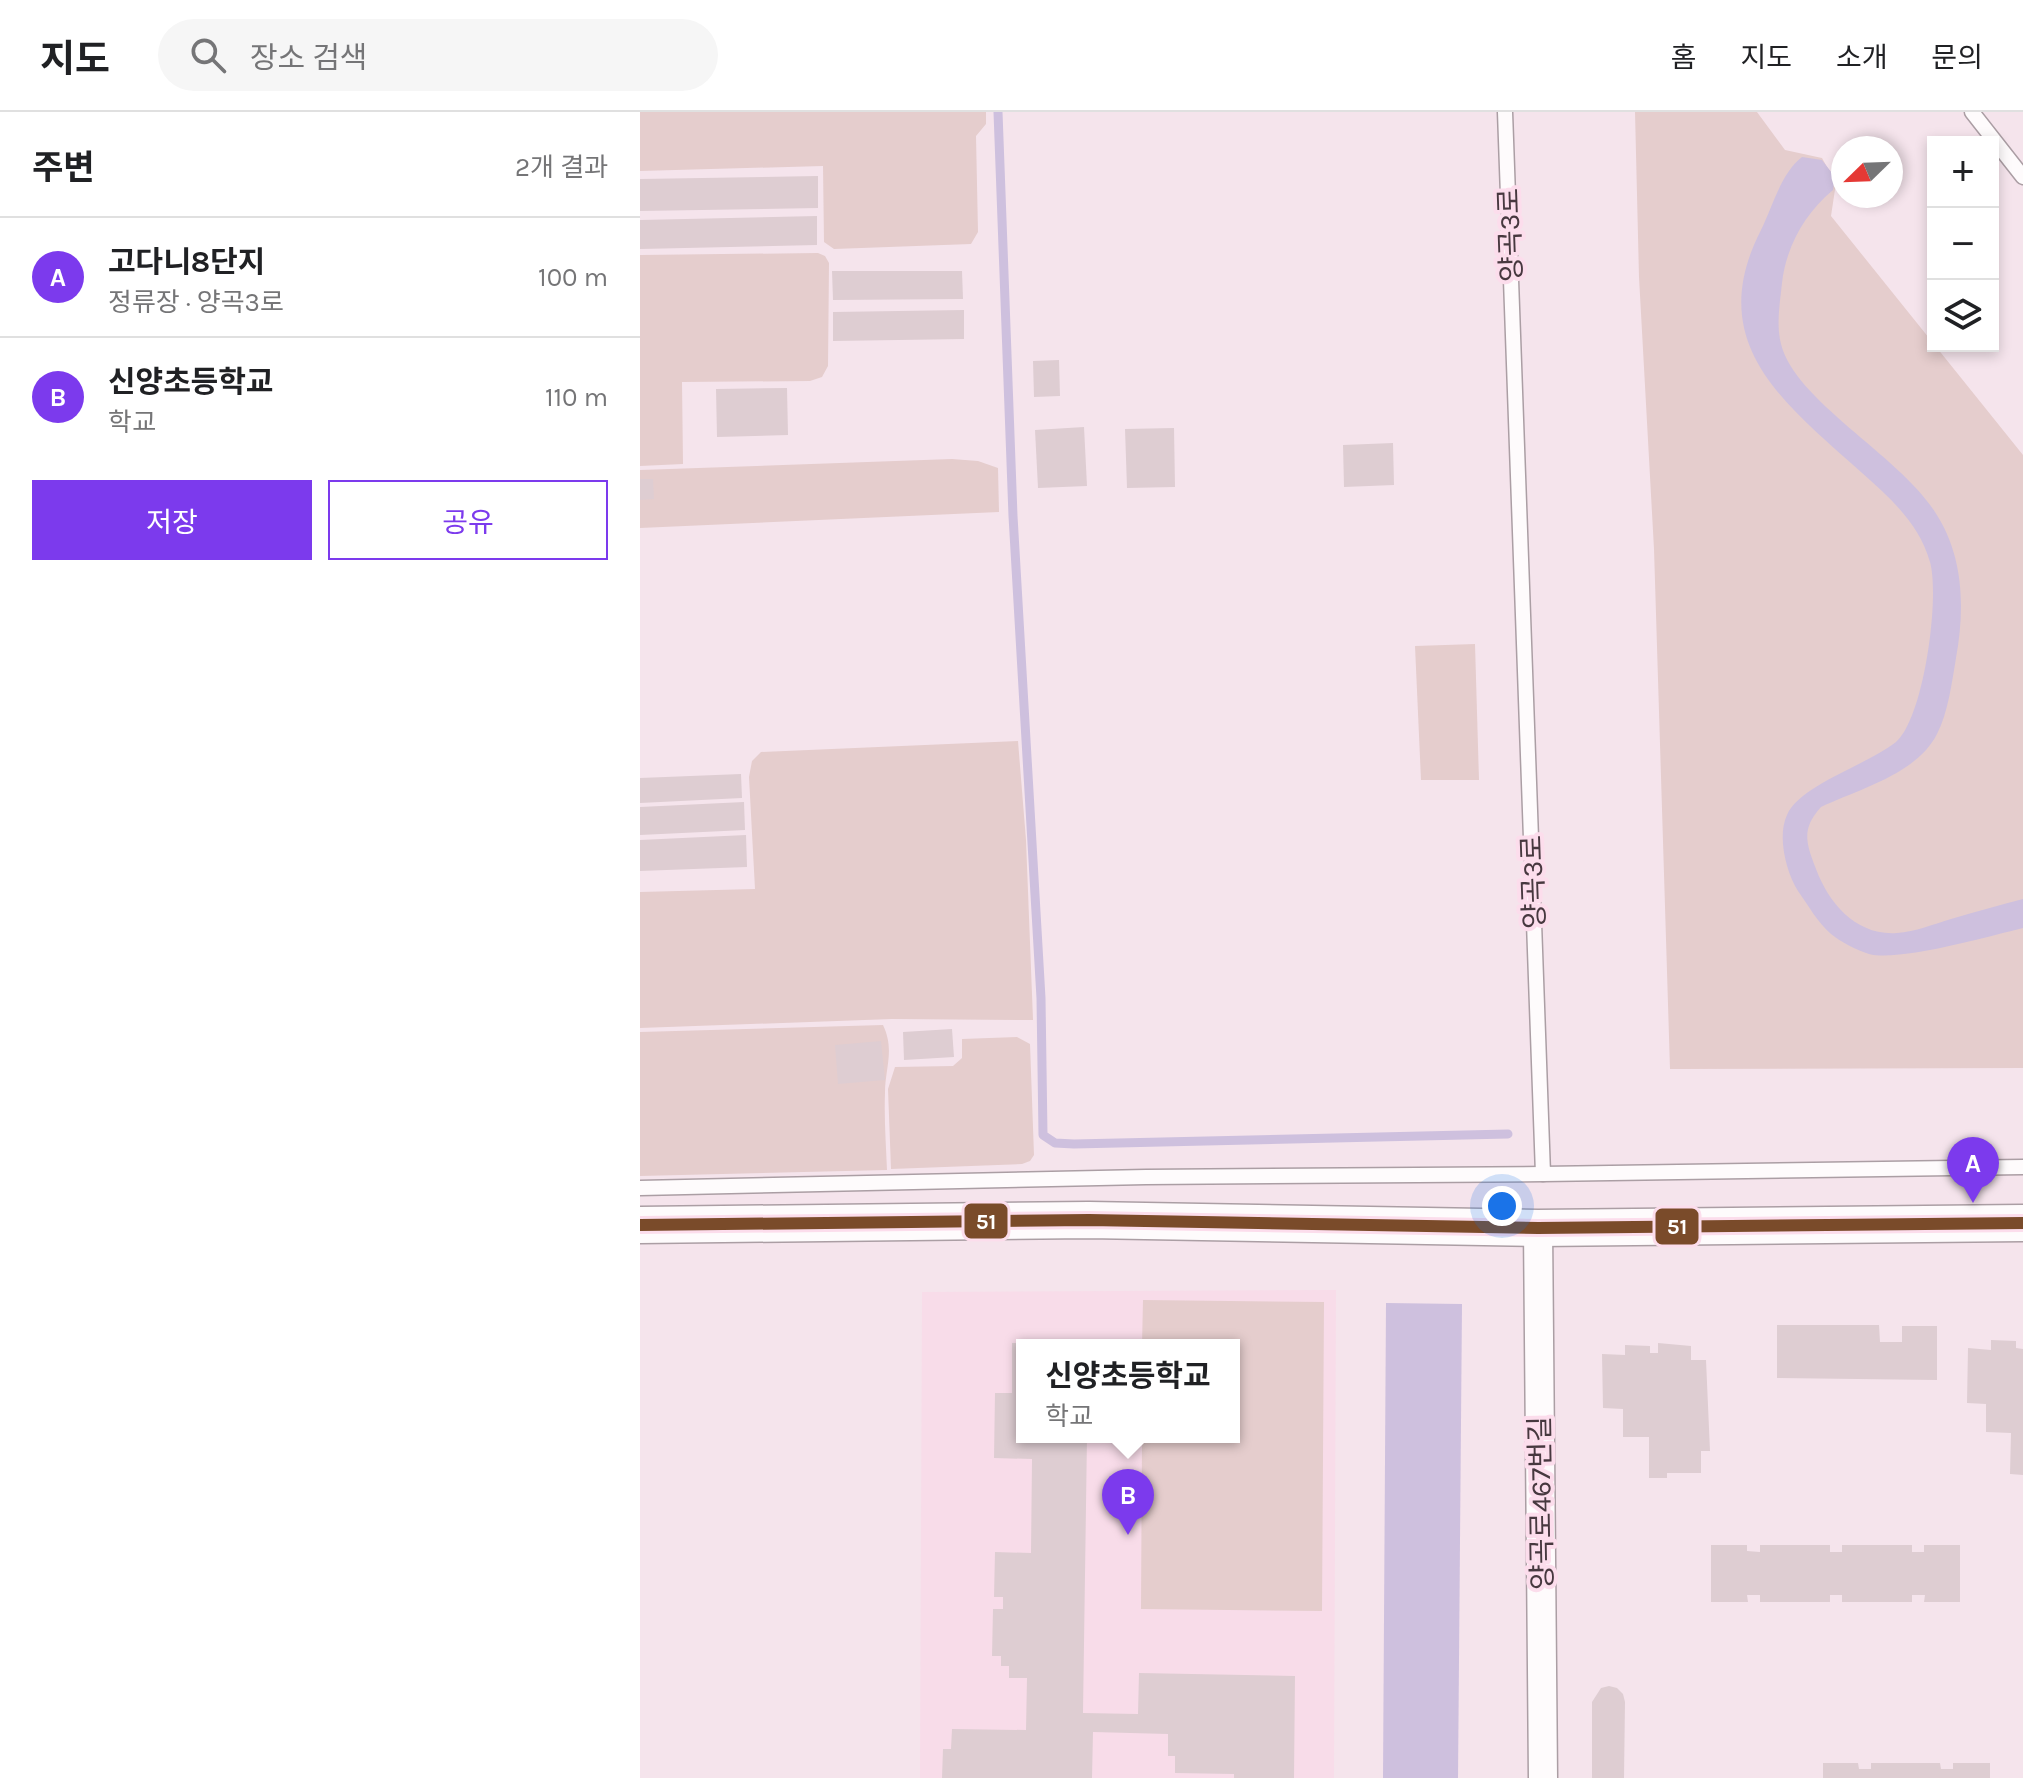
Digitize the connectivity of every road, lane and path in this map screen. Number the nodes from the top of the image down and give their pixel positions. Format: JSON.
{"nodes":[{"id":1,"x":1505,"y":112,"type":"edge"},
{"id":2,"x":1972,"y":112,"type":"edge"},
{"id":3,"x":2023,"y":177,"type":"edge"},
{"id":4,"x":2023,"y":1167,"type":"edge"},
{"id":5,"x":1543,"y":1174,"type":"junction"},
{"id":6,"x":640,"y":1188,"type":"edge"},
{"id":7,"x":2023,"y":1223,"type":"edge"},
{"id":8,"x":640,"y":1225,"type":"edge"},
{"id":9,"x":1538,"y":1228,"type":"junction"},
{"id":10,"x":1543,"y":1778,"type":"edge"}],
"edges":[{"from":1,"to":5,"type":"lane","name":"양곡3로"},
{"from":2,"to":3,"type":"lane"},
{"from":4,"to":5,"type":"lane"},
{"from":5,"to":6,"type":"lane"},
{"from":7,"to":9,"type":"street"},
{"from":8,"to":9,"type":"street"},
{"from":9,"to":10,"type":"street","name":"양곡로467번길"}]}
